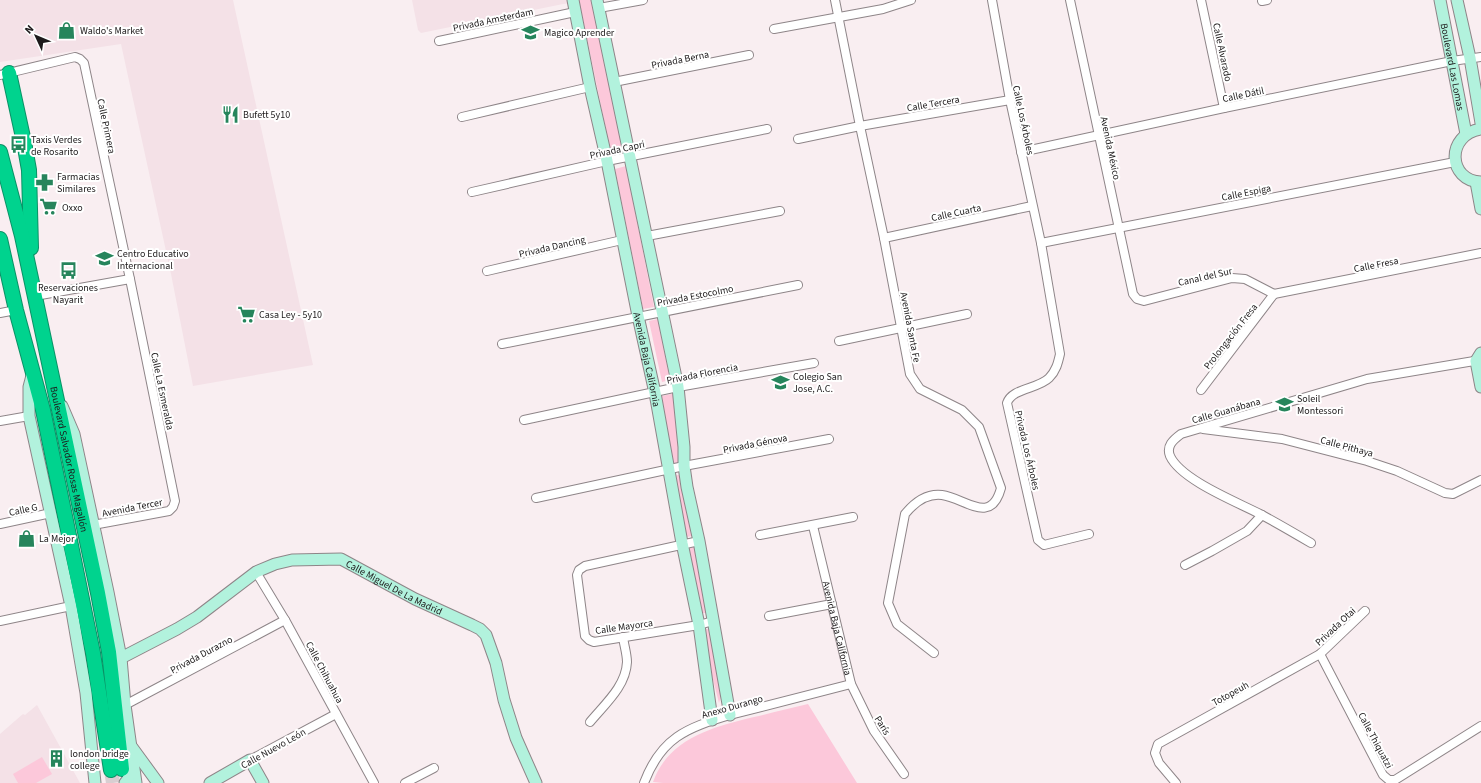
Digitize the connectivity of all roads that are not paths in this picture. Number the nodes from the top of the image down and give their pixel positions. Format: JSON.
{"nodes":[{"id":1,"x":573,"y":0,"type":"edge"},
{"id":2,"x":643,"y":0,"type":"edge"},
{"id":3,"x":835,"y":0,"type":"edge"},
{"id":4,"x":911,"y":0,"type":"edge"},
{"id":5,"x":992,"y":0,"type":"edge"},
{"id":6,"x":1070,"y":0,"type":"edge"},
{"id":7,"x":1201,"y":0,"type":"edge"},
{"id":8,"x":1440,"y":0,"type":"edge"},
{"id":9,"x":1457,"y":0,"type":"edge"},
{"id":10,"x":598,"y":4,"type":"edge"},
{"id":11,"x":575,"y":12,"type":"junction"},
{"id":12,"x":838,"y":17,"type":"junction"},
{"id":13,"x":774,"y":30,"type":"dead end"},
{"id":14,"x":440,"y":41,"type":"dead end"},
{"id":15,"x":749,"y":55,"type":"dead end"},
{"id":16,"x":1475,"y":57,"type":"edge"},
{"id":17,"x":1452,"y":61,"type":"junction"},
{"id":18,"x":5,"y":74,"type":"edge"},
{"id":19,"x":614,"y":82,"type":"junction"},
{"id":20,"x":590,"y":87,"type":"junction"},
{"id":21,"x":1010,"y":100,"type":"junction"},
{"id":22,"x":1224,"y":108,"type":"junction"},
{"id":23,"x":462,"y":117,"type":"dead end"},
{"id":24,"x":1481,"y":123,"type":"edge"},
{"id":25,"x":860,"y":126,"type":"junction"},
{"id":26,"x":767,"y":129,"type":"dead end"},
{"id":27,"x":1481,"y":129,"type":"edge"},
{"id":28,"x":1466,"y":134,"type":"junction"},
{"id":29,"x":1098,"y":135,"type":"junction"},
{"id":30,"x":798,"y":139,"type":"dead end"},
{"id":31,"x":0,"y":152,"type":"edge"},
{"id":32,"x":1021,"y":152,"type":"junction"},
{"id":33,"x":630,"y":157,"type":"junction"},
{"id":34,"x":607,"y":161,"type":"junction"},
{"id":35,"x":1456,"y":162,"type":"junction"},
{"id":36,"x":1478,"y":182,"type":"edge"},
{"id":37,"x":472,"y":192,"type":"dead end"},
{"id":38,"x":1032,"y":206,"type":"junction"},
{"id":39,"x":1481,"y":209,"type":"edge"},
{"id":40,"x":780,"y":211,"type":"dead end"},
{"id":41,"x":1118,"y":227,"type":"junction"},
{"id":42,"x":647,"y":236,"type":"junction"},
{"id":43,"x":0,"y":238,"type":"edge"},
{"id":44,"x":884,"y":238,"type":"junction"},
{"id":45,"x":622,"y":240,"type":"junction"},
{"id":46,"x":1041,"y":243,"type":"junction"},
{"id":47,"x":1481,"y":253,"type":"edge"},
{"id":48,"x":2,"y":261,"type":"edge"},
{"id":49,"x":487,"y":271,"type":"dead end"},
{"id":50,"x":130,"y":279,"type":"junction"},
{"id":51,"x":798,"y":285,"type":"dead end"},
{"id":52,"x":34,"y":290,"type":"junction"},
{"id":53,"x":1274,"y":294,"type":"junction"},
{"id":54,"x":1137,"y":298,"type":"joint"},
{"id":55,"x":16,"y":310,"type":"junction"},
{"id":56,"x":661,"y":311,"type":"junction"},
{"id":57,"x":0,"y":313,"type":"edge"},
{"id":58,"x":967,"y":314,"type":"dead end"},
{"id":59,"x":638,"y":316,"type":"junction"},
{"id":60,"x":901,"y":328,"type":"junction"},
{"id":61,"x":839,"y":341,"type":"dead end"},
{"id":62,"x":502,"y":344,"type":"dead end"},
{"id":63,"x":1479,"y":358,"type":"edge"},
{"id":64,"x":814,"y":363,"type":"dead end"},
{"id":65,"x":33,"y":372,"type":"junction"},
{"id":66,"x":678,"y":387,"type":"junction"},
{"id":67,"x":1481,"y":387,"type":"edge"},
{"id":68,"x":56,"y":390,"type":"junction"},
{"id":69,"x":1201,"y":390,"type":"dead end"},
{"id":70,"x":655,"y":392,"type":"junction"},
{"id":71,"x":29,"y":416,"type":"junction"},
{"id":72,"x":524,"y":420,"type":"dead end"},
{"id":73,"x":0,"y":421,"type":"edge"},
{"id":74,"x":1201,"y":428,"type":"junction"},
{"id":75,"x":829,"y":439,"type":"dead end"},
{"id":76,"x":684,"y":466,"type":"junction"},
{"id":77,"x":668,"y":470,"type":"junction"},
{"id":78,"x":1481,"y":480,"type":"edge"},
{"id":79,"x":536,"y":498,"type":"dead end"},
{"id":80,"x":173,"y":507,"type":"joint"},
{"id":81,"x":51,"y":513,"type":"junction"},
{"id":82,"x":1262,"y":515,"type":"junction"},
{"id":83,"x":853,"y":517,"type":"dead end"},
{"id":84,"x":0,"y":524,"type":"edge"},
{"id":85,"x":93,"y":525,"type":"junction"},
{"id":86,"x":813,"y":526,"type":"junction"},
{"id":87,"x":1089,"y":534,"type":"dead end"},
{"id":88,"x":760,"y":535,"type":"dead end"},
{"id":89,"x":699,"y":540,"type":"junction"},
{"id":90,"x":682,"y":543,"type":"junction"},
{"id":91,"x":1311,"y":543,"type":"dead end"},
{"id":92,"x":1185,"y":565,"type":"dead end"},
{"id":93,"x":256,"y":572,"type":"junction"},
{"id":94,"x":832,"y":604,"type":"junction"},
{"id":95,"x":71,"y":606,"type":"junction"},
{"id":96,"x":1365,"y":612,"type":"dead end"},
{"id":97,"x":769,"y":616,"type":"dead end"},
{"id":98,"x":285,"y":620,"type":"junction"},
{"id":99,"x":0,"y":621,"type":"edge"},
{"id":100,"x":713,"y":621,"type":"junction"},
{"id":101,"x":699,"y":625,"type":"junction"},
{"id":102,"x":623,"y":637,"type":"junction"},
{"id":103,"x":934,"y":653,"type":"dead end"},
{"id":104,"x":1320,"y":654,"type":"junction"},
{"id":105,"x":121,"y":658,"type":"junction"},
{"id":106,"x":851,"y":684,"type":"junction"},
{"id":107,"x":125,"y":705,"type":"junction"},
{"id":108,"x":336,"y":714,"type":"junction"},
{"id":109,"x":730,"y":715,"type":"junction"},
{"id":110,"x":712,"y":720,"type":"junction"},
{"id":111,"x":590,"y":722,"type":"dead end"},
{"id":112,"x":1481,"y":726,"type":"edge"},
{"id":113,"x":130,"y":745,"type":"junction"},
{"id":114,"x":250,"y":760,"type":"junction"},
{"id":115,"x":434,"y":768,"type":"dead end"},
{"id":116,"x":122,"y":772,"type":"edge"},
{"id":117,"x":904,"y":774,"type":"dead end"},
{"id":118,"x":96,"y":782,"type":"edge"},
{"id":119,"x":136,"y":783,"type":"edge"},
{"id":120,"x":158,"y":783,"type":"edge"},
{"id":121,"x":210,"y":783,"type":"edge"},
{"id":122,"x":264,"y":783,"type":"edge"},
{"id":123,"x":374,"y":783,"type":"edge"},
{"id":124,"x":405,"y":783,"type":"edge"},
{"id":125,"x":536,"y":783,"type":"edge"},
{"id":126,"x":644,"y":783,"type":"edge"},
{"id":127,"x":1176,"y":783,"type":"edge"}],
"edges":[{"from":1,"to":11,"type":"street","name":"Avenida Baja California"},
{"from":2,"to":10,"type":"street"},
{"from":3,"to":12,"type":"street","name":"Avenida Santa Fe"},
{"from":4,"to":12,"type":"street"},
{"from":5,"to":21,"type":"street","name":"Calle Los Árboles"},
{"from":6,"to":29,"type":"street","name":"Avenida México"},
{"from":7,"to":22,"type":"street","name":"Calle Alvarado"},
{"from":8,"to":17,"type":"street","name":"Boulevard Las Lomas"},
{"from":9,"to":16,"type":"street","name":"Boulevard Las Lomas"},
{"from":10,"to":19,"type":"street"},
{"from":11,"to":14,"type":"street","name":"Privada Amsterdam"},
{"from":11,"to":20,"type":"street","name":"Avenida Baja California"},
{"from":12,"to":13,"type":"street"},
{"from":12,"to":25,"type":"street","name":"Avenida Santa Fe"},
{"from":15,"to":19,"type":"street","name":"Privada Berna"},
{"from":16,"to":17,"type":"street","name":"Calle Dátil"},
{"from":16,"to":24,"type":"street","name":"Boulevard Las Lomas"},
{"from":17,"to":22,"type":"street","name":"Calle Dátil"},
{"from":17,"to":28,"type":"street","name":"Boulevard Las Lomas"},
{"from":18,"to":50,"type":"street","name":"Calle Primera"},
{"from":18,"to":52,"type":"highway"},
{"from":19,"to":33,"type":"street"},
{"from":20,"to":23,"type":"street"},
{"from":20,"to":34,"type":"street","name":"Avenida Baja California"},
{"from":21,"to":25,"type":"street","name":"Calle Tercera"},
{"from":21,"to":32,"type":"street","name":"Calle Los Árboles"},
{"from":22,"to":29,"type":"street","name":"Calle Dátil"},
{"from":25,"to":30,"type":"street","name":"Calle Tercera"},
{"from":25,"to":44,"type":"street","name":"Avenida Santa Fe"},
{"from":26,"to":33,"type":"street","name":"Privada Capri"},
{"from":27,"to":28,"type":"street"},
{"from":28,"to":35,"type":"street"},
{"from":29,"to":32,"type":"street","name":"Calle Dátil"},
{"from":29,"to":41,"type":"street","name":"Avenida México"},
{"from":31,"to":52,"type":"highway","name":"Boulevard Salvador Rosas Magallón"},
{"from":32,"to":38,"type":"street","name":"Calle Los Árboles"},
{"from":33,"to":34,"type":"street","name":"Privada Capri"},
{"from":33,"to":42,"type":"street"},
{"from":34,"to":37,"type":"street","name":"Privada Capri"},
{"from":34,"to":45,"type":"street","name":"Avenida Baja California"},
{"from":35,"to":36,"type":"street"},
{"from":35,"to":41,"type":"street","name":"Calle Espiga"},
{"from":36,"to":39,"type":"street"},
{"from":38,"to":44,"type":"street","name":"Calle Cuarta"},
{"from":38,"to":46,"type":"street","name":"Calle Los Árboles"},
{"from":40,"to":42,"type":"street"},
{"from":41,"to":46,"type":"street","name":"Calle Espiga"},
{"from":41,"to":54,"type":"street","name":"Avenida México"},
{"from":42,"to":56,"type":"street"},
{"from":43,"to":48,"type":"highway","name":"Boulevard Salvador Rosas Magallón"},
{"from":44,"to":60,"type":"street","name":"Avenida Santa Fe"},
{"from":45,"to":49,"type":"street","name":"Privada Dancing"},
{"from":45,"to":59,"type":"street","name":"Avenida Baja California"},
{"from":46,"to":87,"type":"street","name":"Privada Los Árboles"},
{"from":47,"to":53,"type":"street","name":"Calle Fresa"},
{"from":48,"to":55,"type":"highway","name":"Boulevard Salvador Rosas Magallón"},
{"from":50,"to":52,"type":"street"},
{"from":50,"to":80,"type":"street","name":"Calle La Esmeralda"},
{"from":51,"to":56,"type":"street","name":"Privada Estocolmo"},
{"from":52,"to":68,"type":"highway","name":"Boulevard Salvador Rosas Magallón"},
{"from":53,"to":54,"type":"street","name":"Canal del Sur"},
{"from":53,"to":69,"type":"street","name":"Prolongación Fresa"},
{"from":55,"to":57,"type":"street"},
{"from":55,"to":65,"type":"highway","name":"Boulevard Salvador Rosas Magallón"},
{"from":56,"to":59,"type":"street","name":"Privada Estocolmo"},
{"from":56,"to":66,"type":"street"},
{"from":58,"to":60,"type":"street"},
{"from":59,"to":62,"type":"street","name":"Privada Estocolmo"},
{"from":59,"to":70,"type":"street","name":"Avenida Baja California"},
{"from":60,"to":61,"type":"street"},
{"from":60,"to":103,"type":"street","name":"Avenida Santa Fe"},
{"from":63,"to":67,"type":"street"},
{"from":63,"to":74,"type":"street","name":"Calle Guanábana"},
{"from":64,"to":66,"type":"street","name":"Privada Florencia"},
{"from":65,"to":71,"type":"street"},
{"from":65,"to":116,"type":"highway","name":"Boulevard Salvador Rosas Magallón"},
{"from":66,"to":70,"type":"street","name":"Privada Florencia"},
{"from":66,"to":76,"type":"street"},
{"from":68,"to":85,"type":"street"},
{"from":68,"to":116,"type":"highway","name":"Boulevard Salvador Rosas Magallón"},
{"from":70,"to":72,"type":"street","name":"Privada Florencia"},
{"from":70,"to":77,"type":"street","name":"Avenida Baja California"},
{"from":71,"to":73,"type":"street"},
{"from":71,"to":81,"type":"street"},
{"from":74,"to":78,"type":"street","name":"Calle Pithaya"},
{"from":74,"to":82,"type":"street","name":"Calle Guanábana"},
{"from":75,"to":76,"type":"street","name":"Privada Génova"},
{"from":76,"to":77,"type":"street","name":"Privada Génova"},
{"from":76,"to":89,"type":"street"},
{"from":77,"to":79,"type":"street"},
{"from":77,"to":90,"type":"street","name":"Avenida Baja California"},
{"from":80,"to":85,"type":"street","name":"Avenida Tercer"},
{"from":81,"to":84,"type":"street","name":"Calle G"},
{"from":81,"to":95,"type":"street"},
{"from":82,"to":91,"type":"street","name":"Calle Guanábana"},
{"from":82,"to":92,"type":"street"},
{"from":83,"to":86,"type":"street"},
{"from":85,"to":105,"type":"street"},
{"from":86,"to":88,"type":"street"},
{"from":86,"to":94,"type":"street","name":"Avenida Baja California"},
{"from":89,"to":90,"type":"street","name":"Calle Mayorca"},
{"from":89,"to":100,"type":"street"},
{"from":90,"to":101,"type":"street","name":"Avenida Baja California"},
{"from":90,"to":102,"type":"street","name":"Calle Mayorca"},
{"from":93,"to":98,"type":"street","name":"Calle Chihuahua"},
{"from":93,"to":105,"type":"street","name":"Calle Miguel De La Madrid"},
{"from":93,"to":125,"type":"street","name":"Calle Miguel De La Madrid"},
{"from":94,"to":97,"type":"street"},
{"from":94,"to":106,"type":"street","name":"Avenida Baja California"},
{"from":95,"to":99,"type":"street"},
{"from":95,"to":118,"type":"street"},
{"from":96,"to":104,"type":"street","name":"Privada Otai"},
{"from":98,"to":107,"type":"street","name":"Privada Durazno"},
{"from":98,"to":108,"type":"street","name":"Calle Chihuahua"},
{"from":100,"to":101,"type":"street","name":"Calle Mayorca"},
{"from":100,"to":109,"type":"street"},
{"from":101,"to":102,"type":"street","name":"Calle Mayorca"},
{"from":101,"to":110,"type":"street","name":"Avenida Baja California"},
{"from":102,"to":111,"type":"street"},
{"from":104,"to":112,"type":"street","name":"Calle Thiquatzi"},
{"from":104,"to":127,"type":"street","name":"Totopeuh"},
{"from":105,"to":107,"type":"street"},
{"from":106,"to":109,"type":"street","name":"Anexo Durango"},
{"from":106,"to":117,"type":"street","name":"París"},
{"from":107,"to":113,"type":"street"},
{"from":108,"to":114,"type":"street","name":"Calle Nuevo León"},
{"from":108,"to":123,"type":"street","name":"Calle Chihuahua"},
{"from":109,"to":110,"type":"street","name":"Anexo Durango"},
{"from":110,"to":126,"type":"street","name":"Anexo Durango"},
{"from":113,"to":116,"type":"street"},
{"from":113,"to":120,"type":"street"},
{"from":114,"to":121,"type":"street","name":"Calle Nuevo León"},
{"from":114,"to":122,"type":"street"},
{"from":115,"to":124,"type":"street"},
{"from":116,"to":119,"type":"street"}]}
